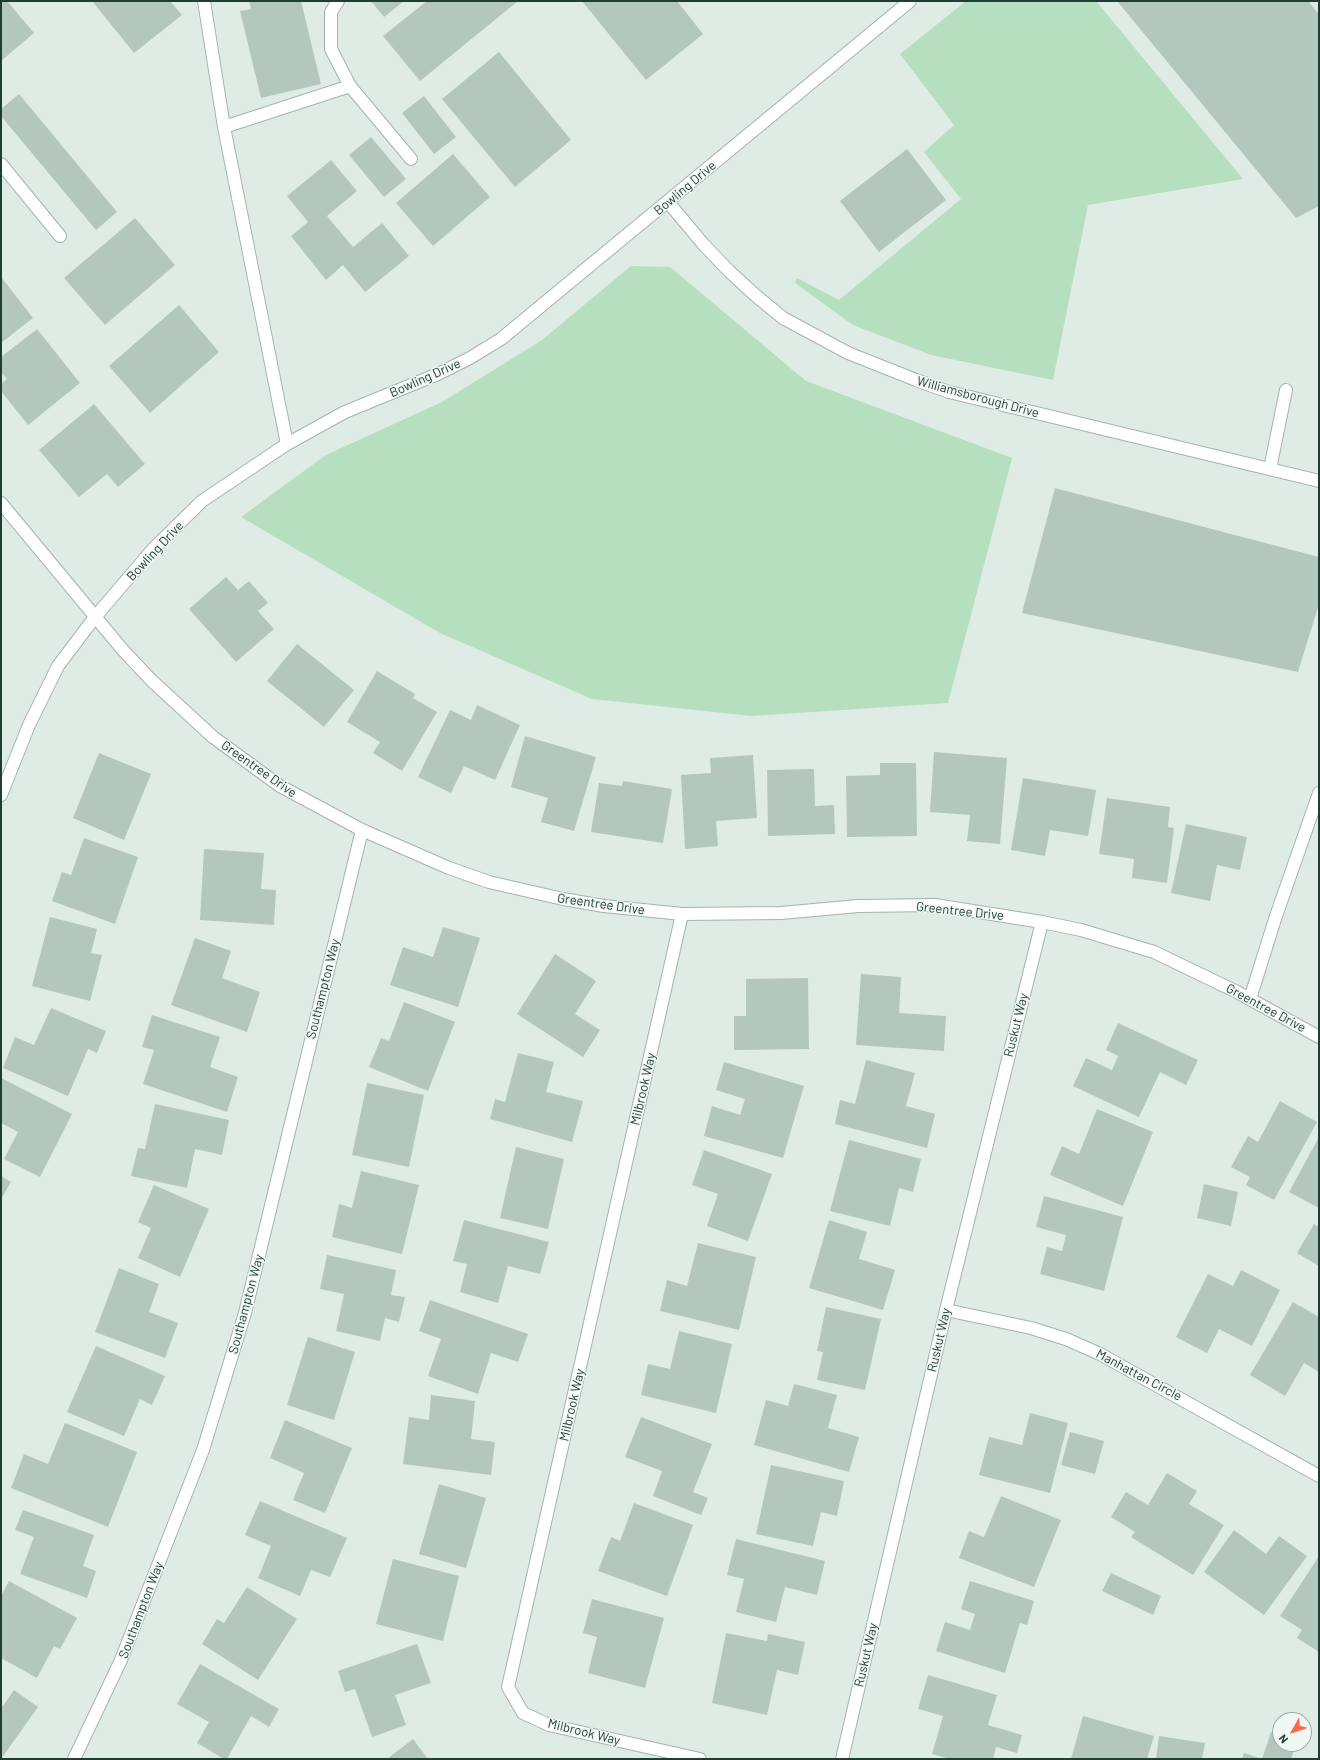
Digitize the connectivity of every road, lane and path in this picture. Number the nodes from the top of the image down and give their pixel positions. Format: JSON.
{"nodes":[{"id":1,"x":204,"y":1,"type":"edge"},
{"id":2,"x":338,"y":1,"type":"edge"},
{"id":3,"x":910,"y":1,"type":"edge"},
{"id":4,"x":350,"y":86,"type":"junction"},
{"id":5,"x":224,"y":127,"type":"junction"},
{"id":6,"x":411,"y":160,"type":"dead end"},
{"id":7,"x":1,"y":164,"type":"edge"},
{"id":8,"x":668,"y":202,"type":"junction"},
{"id":9,"x":60,"y":236,"type":"dead end"},
{"id":10,"x":1286,"y":390,"type":"dead end"},
{"id":11,"x":287,"y":444,"type":"junction"},
{"id":12,"x":1270,"y":470,"type":"junction"},
{"id":13,"x":1319,"y":481,"type":"edge"},
{"id":14,"x":1,"y":503,"type":"edge"},
{"id":15,"x":95,"y":617,"type":"junction"},
{"id":16,"x":1319,"y":793,"type":"edge"},
{"id":17,"x":1,"y":795,"type":"edge"},
{"id":18,"x":362,"y":830,"type":"junction"},
{"id":19,"x":682,"y":914,"type":"junction"},
{"id":20,"x":1042,"y":922,"type":"junction"},
{"id":21,"x":1250,"y":999,"type":"junction"},
{"id":22,"x":1319,"y":1037,"type":"edge"},
{"id":23,"x":946,"y":1310,"type":"junction"},
{"id":24,"x":1319,"y":1476,"type":"edge"},
{"id":25,"x":74,"y":1759,"type":"edge"},
{"id":26,"x":700,"y":1759,"type":"edge"},
{"id":27,"x":842,"y":1759,"type":"edge"}],
"edges":[{"from":1,"to":5,"type":"street"},
{"from":2,"to":4,"type":"street"},
{"from":3,"to":8,"type":"street","name":"Bowling Drive"},
{"from":4,"to":5,"type":"street"},
{"from":4,"to":6,"type":"street"},
{"from":5,"to":11,"type":"street"},
{"from":7,"to":9,"type":"street"},
{"from":8,"to":11,"type":"street","name":"Bowling Drive"},
{"from":8,"to":12,"type":"street","name":"Williamsborough Drive"},
{"from":10,"to":12,"type":"street"},
{"from":11,"to":15,"type":"street","name":"Bowling Drive"},
{"from":12,"to":13,"type":"street","name":"Williamsborough Drive"},
{"from":14,"to":15,"type":"street","name":"Greentree Drive"},
{"from":15,"to":17,"type":"street","name":"Bowling Drive"},
{"from":15,"to":18,"type":"street","name":"Greentree Drive"},
{"from":16,"to":21,"type":"street"},
{"from":18,"to":19,"type":"street","name":"Greentree Drive"},
{"from":18,"to":25,"type":"street","name":"Southampton Way"},
{"from":19,"to":20,"type":"street","name":"Greentree Drive"},
{"from":19,"to":26,"type":"street","name":"Milbrook Way"},
{"from":20,"to":21,"type":"street","name":"Greentree Drive"},
{"from":20,"to":23,"type":"street","name":"Ruskut Way"},
{"from":21,"to":22,"type":"street","name":"Greentree Drive"},
{"from":23,"to":24,"type":"street","name":"Manhattan Circle"},
{"from":23,"to":27,"type":"street","name":"Ruskut Way"}]}
